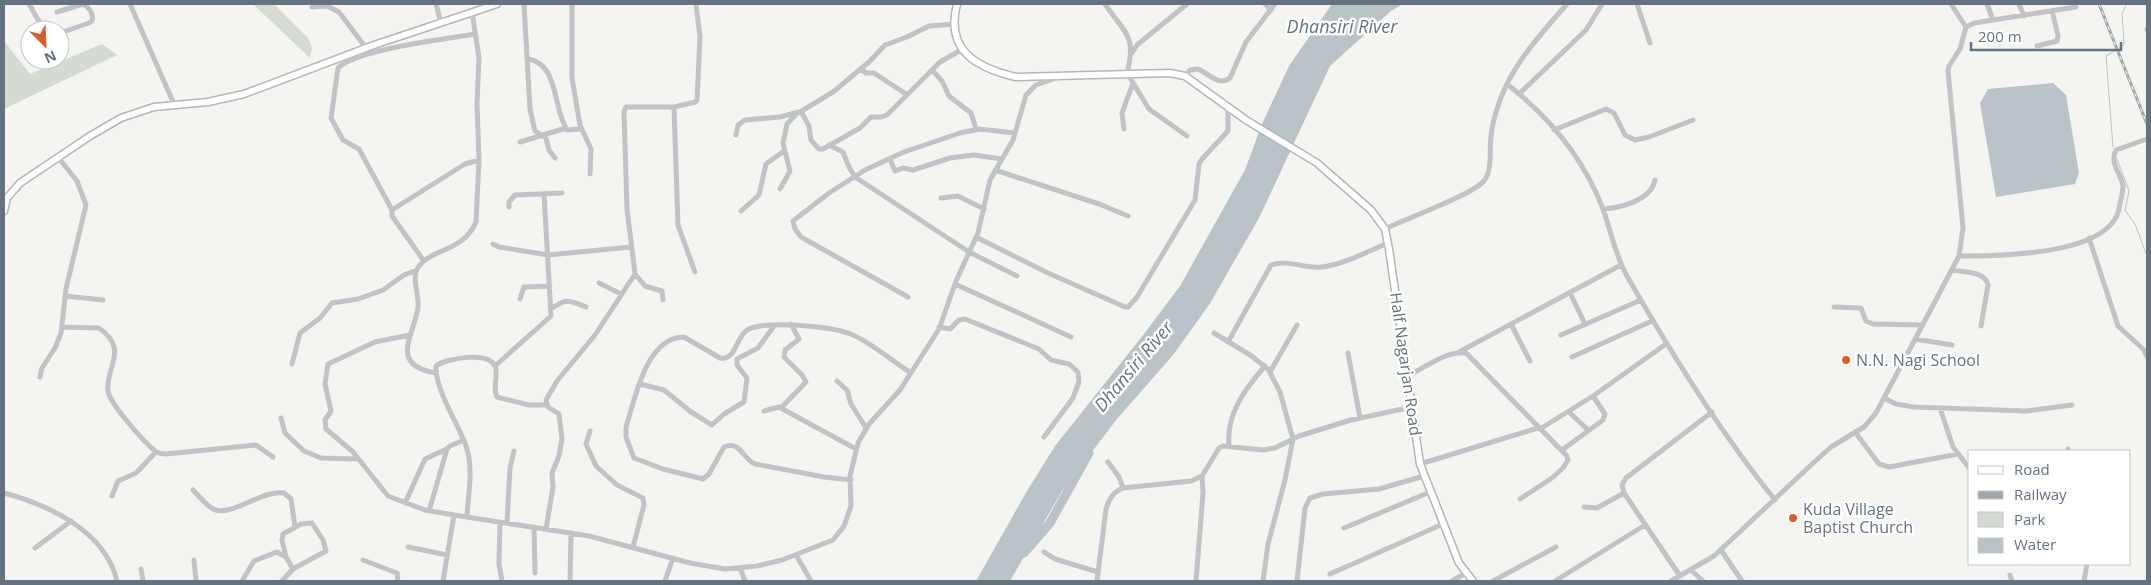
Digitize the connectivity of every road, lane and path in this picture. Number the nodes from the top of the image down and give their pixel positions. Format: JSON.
{"nodes":[{"id":1,"x":29,"y":4,"type":"edge"},
{"id":2,"x":130,"y":4,"type":"edge"},
{"id":3,"x":436,"y":4,"type":"edge"},
{"id":4,"x":497,"y":4,"type":"edge"},
{"id":5,"x":524,"y":4,"type":"edge"},
{"id":6,"x":572,"y":4,"type":"edge"},
{"id":7,"x":696,"y":4,"type":"edge"},
{"id":8,"x":957,"y":4,"type":"edge"},
{"id":9,"x":1105,"y":4,"type":"edge"},
{"id":10,"x":1187,"y":4,"type":"edge"},
{"id":11,"x":1264,"y":4,"type":"edge"},
{"id":12,"x":1275,"y":4,"type":"edge"},
{"id":13,"x":1568,"y":4,"type":"edge"},
{"id":14,"x":1602,"y":4,"type":"edge"},
{"id":15,"x":1637,"y":4,"type":"edge"},
{"id":16,"x":1951,"y":4,"type":"edge"},
{"id":17,"x":1987,"y":4,"type":"edge"},
{"id":18,"x":2019,"y":4,"type":"edge"},
{"id":19,"x":2052,"y":4,"type":"edge"},
{"id":20,"x":486,"y":5,"type":"edge"},
{"id":21,"x":312,"y":6,"type":"dead end"},
{"id":22,"x":2076,"y":7,"type":"dead end"},
{"id":23,"x":1271,"y":10,"type":"junction"},
{"id":24,"x":2053,"y":11,"type":"junction"},
{"id":25,"x":57,"y":12,"type":"dead end"},
{"id":26,"x":472,"y":12,"type":"junction"},
{"id":27,"x":2024,"y":16,"type":"junction"},
{"id":28,"x":38,"y":20,"type":"edge"},
{"id":29,"x":1993,"y":20,"type":"junction"},
{"id":30,"x":441,"y":23,"type":"junction"},
{"id":31,"x":955,"y":24,"type":"junction"},
{"id":32,"x":1966,"y":27,"type":"junction"},
{"id":33,"x":70,"y":30,"type":"edge"},
{"id":34,"x":475,"y":34,"type":"junction"},
{"id":35,"x":1650,"y":43,"type":"dead end"},
{"id":36,"x":2036,"y":46,"type":"dead end"},
{"id":37,"x":366,"y":48,"type":"junction"},
{"id":38,"x":963,"y":49,"type":"junction"},
{"id":39,"x":1132,"y":53,"type":"junction"},
{"id":40,"x":527,"y":59,"type":"junction"},
{"id":41,"x":861,"y":68,"type":"junction"},
{"id":42,"x":932,"y":70,"type":"junction"},
{"id":43,"x":1127,"y":73,"type":"junction"},
{"id":44,"x":1064,"y":75,"type":"junction"},
{"id":45,"x":1185,"y":76,"type":"junction"},
{"id":46,"x":1133,"y":83,"type":"junction"},
{"id":47,"x":1507,"y":84,"type":"junction"},
{"id":48,"x":906,"y":94,"type":"junction"},
{"id":49,"x":1519,"y":94,"type":"junction"},
{"id":50,"x":174,"y":104,"type":"junction"},
{"id":51,"x":674,"y":107,"type":"junction"},
{"id":52,"x":1228,"y":107,"type":"junction"},
{"id":53,"x":798,"y":112,"type":"junction"},
{"id":54,"x":1693,"y":120,"type":"dead end"},
{"id":55,"x":566,"y":128,"type":"junction"},
{"id":56,"x":581,"y":129,"type":"junction"},
{"id":57,"x":976,"y":129,"type":"junction"},
{"id":58,"x":1124,"y":130,"type":"dead end"},
{"id":59,"x":1554,"y":130,"type":"junction"},
{"id":60,"x":1015,"y":133,"type":"junction"},
{"id":61,"x":542,"y":135,"type":"junction"},
{"id":62,"x":736,"y":135,"type":"dead end"},
{"id":63,"x":1187,"y":136,"type":"dead end"},
{"id":64,"x":2147,"y":139,"type":"edge"},
{"id":65,"x":520,"y":142,"type":"dead end"},
{"id":66,"x":829,"y":145,"type":"junction"},
{"id":67,"x":784,"y":151,"type":"junction"},
{"id":68,"x":58,"y":157,"type":"junction"},
{"id":69,"x":555,"y":158,"type":"dead end"},
{"id":70,"x":890,"y":159,"type":"junction"},
{"id":71,"x":479,"y":160,"type":"junction"},
{"id":72,"x":1002,"y":160,"type":"junction"},
{"id":73,"x":995,"y":170,"type":"junction"},
{"id":74,"x":590,"y":174,"type":"dead end"},
{"id":75,"x":855,"y":177,"type":"junction"},
{"id":76,"x":1655,"y":180,"type":"dead end"},
{"id":77,"x":780,"y":189,"type":"dead end"},
{"id":78,"x":544,"y":194,"type":"junction"},
{"id":79,"x":562,"y":194,"type":"dead end"},
{"id":80,"x":941,"y":198,"type":"dead end"},
{"id":81,"x":509,"y":207,"type":"dead end"},
{"id":82,"x":984,"y":209,"type":"junction"},
{"id":83,"x":1603,"y":209,"type":"junction"},
{"id":84,"x":4,"y":210,"type":"edge"},
{"id":85,"x":392,"y":210,"type":"junction"},
{"id":86,"x":741,"y":211,"type":"dead end"},
{"id":87,"x":1128,"y":216,"type":"dead end"},
{"id":88,"x":1385,"y":229,"type":"junction"},
{"id":89,"x":976,"y":237,"type":"junction"},
{"id":90,"x":2089,"y":238,"type":"junction"},
{"id":91,"x":1388,"y":243,"type":"junction"},
{"id":92,"x":493,"y":244,"type":"dead end"},
{"id":93,"x":631,"y":247,"type":"junction"},
{"id":94,"x":969,"y":252,"type":"junction"},
{"id":95,"x":548,"y":254,"type":"junction"},
{"id":96,"x":1959,"y":256,"type":"junction"},
{"id":97,"x":424,"y":261,"type":"junction"},
{"id":98,"x":1622,"y":265,"type":"junction"},
{"id":99,"x":417,"y":270,"type":"junction"},
{"id":100,"x":1952,"y":270,"type":"junction"},
{"id":101,"x":696,"y":272,"type":"dead end"},
{"id":102,"x":635,"y":274,"type":"junction"},
{"id":103,"x":1017,"y":276,"type":"dead end"},
{"id":104,"x":599,"y":283,"type":"dead end"},
{"id":105,"x":954,"y":284,"type":"junction"},
{"id":106,"x":550,"y":286,"type":"junction"},
{"id":107,"x":1570,"y":293,"type":"junction"},
{"id":108,"x":621,"y":294,"type":"junction"},
{"id":109,"x":65,"y":296,"type":"junction"},
{"id":110,"x":908,"y":298,"type":"dead end"},
{"id":111,"x":520,"y":299,"type":"dead end"},
{"id":112,"x":103,"y":300,"type":"dead end"},
{"id":113,"x":663,"y":300,"type":"dead end"},
{"id":114,"x":1641,"y":300,"type":"junction"},
{"id":115,"x":586,"y":307,"type":"dead end"},
{"id":116,"x":1834,"y":307,"type":"dead end"},
{"id":117,"x":551,"y":309,"type":"junction"},
{"id":118,"x":1652,"y":321,"type":"junction"},
{"id":119,"x":791,"y":324,"type":"junction"},
{"id":120,"x":1511,"y":324,"type":"junction"},
{"id":121,"x":1585,"y":324,"type":"junction"},
{"id":122,"x":1297,"y":325,"type":"dead end"},
{"id":123,"x":1923,"y":325,"type":"junction"},
{"id":124,"x":774,"y":326,"type":"junction"},
{"id":125,"x":1981,"y":326,"type":"dead end"},
{"id":126,"x":62,"y":327,"type":"junction"},
{"id":127,"x":939,"y":327,"type":"junction"},
{"id":128,"x":1214,"y":333,"type":"dead end"},
{"id":129,"x":410,"y":335,"type":"junction"},
{"id":130,"x":1561,"y":335,"type":"dead end"},
{"id":131,"x":1071,"y":337,"type":"dead end"},
{"id":132,"x":1915,"y":339,"type":"junction"},
{"id":133,"x":1228,"y":342,"type":"junction"},
{"id":134,"x":1666,"y":344,"type":"junction"},
{"id":135,"x":1952,"y":345,"type":"dead end"},
{"id":136,"x":1459,"y":352,"type":"junction"},
{"id":137,"x":1348,"y":353,"type":"dead end"},
{"id":138,"x":1572,"y":356,"type":"dead end"},
{"id":139,"x":2147,"y":357,"type":"edge"},
{"id":140,"x":1530,"y":361,"type":"dead end"},
{"id":141,"x":292,"y":364,"type":"dead end"},
{"id":142,"x":495,"y":366,"type":"junction"},
{"id":143,"x":1264,"y":366,"type":"junction"},
{"id":144,"x":1270,"y":372,"type":"junction"},
{"id":145,"x":436,"y":373,"type":"junction"},
{"id":146,"x":911,"y":373,"type":"junction"},
{"id":147,"x":1408,"y":376,"type":"junction"},
{"id":148,"x":40,"y":377,"type":"dead end"},
{"id":149,"x":836,"y":381,"type":"dead end"},
{"id":150,"x":640,"y":384,"type":"junction"},
{"id":151,"x":1594,"y":396,"type":"junction"},
{"id":152,"x":1884,"y":398,"type":"junction"},
{"id":153,"x":546,"y":405,"type":"junction"},
{"id":154,"x":2072,"y":405,"type":"dead end"},
{"id":155,"x":1412,"y":407,"type":"junction"},
{"id":156,"x":781,"y":408,"type":"junction"},
{"id":157,"x":1940,"y":408,"type":"junction"},
{"id":158,"x":764,"y":411,"type":"dead end"},
{"id":159,"x":1569,"y":412,"type":"junction"},
{"id":160,"x":1712,"y":412,"type":"junction"},
{"id":161,"x":281,"y":418,"type":"dead end"},
{"id":162,"x":1360,"y":418,"type":"junction"},
{"id":163,"x":866,"y":428,"type":"junction"},
{"id":164,"x":1539,"y":428,"type":"junction"},
{"id":165,"x":1588,"y":430,"type":"junction"},
{"id":166,"x":590,"y":431,"type":"dead end"},
{"id":167,"x":1855,"y":432,"type":"junction"},
{"id":168,"x":1044,"y":437,"type":"dead end"},
{"id":169,"x":1293,"y":439,"type":"junction"},
{"id":170,"x":464,"y":440,"type":"junction"},
{"id":171,"x":1228,"y":446,"type":"junction"},
{"id":172,"x":447,"y":449,"type":"junction"},
{"id":173,"x":856,"y":449,"type":"junction"},
{"id":174,"x":514,"y":450,"type":"dead end"},
{"id":175,"x":1562,"y":450,"type":"junction"},
{"id":176,"x":156,"y":452,"type":"junction"},
{"id":177,"x":1958,"y":454,"type":"junction"},
{"id":178,"x":273,"y":456,"type":"dead end"},
{"id":179,"x":356,"y":459,"type":"junction"},
{"id":180,"x":1108,"y":462,"type":"dead end"},
{"id":181,"x":1420,"y":464,"type":"junction"},
{"id":182,"x":1968,"y":466,"type":"edge"},
{"id":183,"x":1202,"y":476,"type":"junction"},
{"id":184,"x":1424,"y":476,"type":"junction"},
{"id":185,"x":850,"y":480,"type":"junction"},
{"id":186,"x":1123,"y":488,"type":"junction"},
{"id":187,"x":193,"y":490,"type":"dead end"},
{"id":188,"x":4,"y":492,"type":"edge"},
{"id":189,"x":1430,"y":492,"type":"junction"},
{"id":190,"x":1624,"y":493,"type":"junction"},
{"id":191,"x":112,"y":496,"type":"dead end"},
{"id":192,"x":1520,"y":499,"type":"dead end"},
{"id":193,"x":1775,"y":500,"type":"junction"},
{"id":194,"x":405,"y":503,"type":"junction"},
{"id":195,"x":1584,"y":507,"type":"dead end"},
{"id":196,"x":429,"y":511,"type":"junction"},
{"id":197,"x":454,"y":515,"type":"junction"},
{"id":198,"x":467,"y":517,"type":"junction"},
{"id":199,"x":71,"y":521,"type":"junction"},
{"id":200,"x":500,"y":522,"type":"junction"},
{"id":201,"x":507,"y":523,"type":"junction"},
{"id":202,"x":1443,"y":524,"type":"junction"},
{"id":203,"x":1645,"y":525,"type":"junction"},
{"id":204,"x":295,"y":527,"type":"junction"},
{"id":205,"x":534,"y":527,"type":"junction"},
{"id":206,"x":1344,"y":528,"type":"dead end"},
{"id":207,"x":546,"y":529,"type":"junction"},
{"id":208,"x":571,"y":533,"type":"junction"},
{"id":209,"x":408,"y":547,"type":"dead end"},
{"id":210,"x":633,"y":547,"type":"junction"},
{"id":211,"x":35,"y":548,"type":"dead end"},
{"id":212,"x":1556,"y":548,"type":"dead end"},
{"id":213,"x":1720,"y":550,"type":"junction"},
{"id":214,"x":1044,"y":552,"type":"dead end"},
{"id":215,"x":447,"y":555,"type":"junction"},
{"id":216,"x":796,"y":556,"type":"junction"},
{"id":217,"x":286,"y":557,"type":"junction"},
{"id":218,"x":673,"y":558,"type":"junction"},
{"id":219,"x":194,"y":560,"type":"dead end"},
{"id":220,"x":363,"y":560,"type":"dead end"},
{"id":221,"x":2087,"y":565,"type":"edge"},
{"id":222,"x":740,"y":568,"type":"junction"},
{"id":223,"x":140,"y":569,"type":"dead end"},
{"id":224,"x":293,"y":569,"type":"junction"},
{"id":225,"x":1692,"y":570,"type":"junction"},
{"id":226,"x":1098,"y":572,"type":"junction"},
{"id":227,"x":534,"y":573,"type":"dead end"},
{"id":228,"x":1466,"y":573,"type":"junction"},
{"id":229,"x":1330,"y":574,"type":"dead end"},
{"id":230,"x":1680,"y":576,"type":"junction"},
{"id":231,"x":117,"y":581,"type":"edge"},
{"id":232,"x":143,"y":581,"type":"edge"},
{"id":233,"x":196,"y":581,"type":"edge"},
{"id":234,"x":242,"y":581,"type":"edge"},
{"id":235,"x":282,"y":581,"type":"edge"},
{"id":236,"x":398,"y":581,"type":"edge"},
{"id":237,"x":442,"y":581,"type":"edge"},
{"id":238,"x":502,"y":581,"type":"edge"},
{"id":239,"x":570,"y":581,"type":"edge"},
{"id":240,"x":665,"y":581,"type":"edge"},
{"id":241,"x":744,"y":581,"type":"edge"},
{"id":242,"x":811,"y":581,"type":"edge"},
{"id":243,"x":1097,"y":581,"type":"edge"},
{"id":244,"x":1196,"y":581,"type":"edge"},
{"id":245,"x":1263,"y":581,"type":"edge"},
{"id":246,"x":1296,"y":581,"type":"edge"},
{"id":247,"x":1452,"y":581,"type":"edge"},
{"id":248,"x":1473,"y":581,"type":"edge"},
{"id":249,"x":1492,"y":581,"type":"edge"},
{"id":250,"x":1555,"y":581,"type":"edge"},
{"id":251,"x":1671,"y":581,"type":"edge"},
{"id":252,"x":1703,"y":581,"type":"edge"},
{"id":253,"x":1742,"y":581,"type":"edge"},
{"id":254,"x":2084,"y":581,"type":"edge"}],
"edges":[{"from":1,"to":28,"type":"street"},
{"from":2,"to":50,"type":"street"},
{"from":3,"to":30,"type":"street"},
{"from":4,"to":20,"type":"main road"},
{"from":5,"to":40,"type":"street"},
{"from":6,"to":56,"type":"street"},
{"from":7,"to":51,"type":"street"},
{"from":8,"to":31,"type":"main road"},
{"from":9,"to":39,"type":"street"},
{"from":10,"to":39,"type":"street"},
{"from":11,"to":23,"type":"street"},
{"from":12,"to":23,"type":"street"},
{"from":13,"to":47,"type":"street"},
{"from":14,"to":49,"type":"street"},
{"from":15,"to":35,"type":"street"},
{"from":16,"to":32,"type":"street"},
{"from":17,"to":29,"type":"street"},
{"from":18,"to":27,"type":"street"},
{"from":19,"to":24,"type":"street"},
{"from":20,"to":26,"type":"main road"},
{"from":21,"to":37,"type":"street"},
{"from":22,"to":24,"type":"street"},
{"from":23,"to":45,"type":"street"},
{"from":24,"to":27,"type":"street"},
{"from":24,"to":36,"type":"street"},
{"from":25,"to":33,"type":"street"},
{"from":26,"to":30,"type":"main road"},
{"from":26,"to":34,"type":"street"},
{"from":27,"to":29,"type":"street"},
{"from":29,"to":32,"type":"street"},
{"from":30,"to":37,"type":"main road"},
{"from":31,"to":38,"type":"main road"},
{"from":31,"to":41,"type":"street"},
{"from":32,"to":96,"type":"street"},
{"from":34,"to":71,"type":"street"},
{"from":34,"to":85,"type":"street"},
{"from":37,"to":50,"type":"main road"},
{"from":38,"to":42,"type":"street"},
{"from":38,"to":44,"type":"main road"},
{"from":39,"to":43,"type":"street"},
{"from":40,"to":55,"type":"street"},
{"from":40,"to":61,"type":"street"},
{"from":41,"to":48,"type":"street"},
{"from":41,"to":53,"type":"street"},
{"from":42,"to":48,"type":"street"},
{"from":42,"to":57,"type":"street"},
{"from":43,"to":44,"type":"main road"},
{"from":43,"to":45,"type":"main road"},
{"from":43,"to":46,"type":"street"},
{"from":44,"to":60,"type":"street"},
{"from":45,"to":52,"type":"main road","name":"Half Nagarjan Road"},
{"from":46,"to":58,"type":"street"},
{"from":46,"to":63,"type":"street"},
{"from":47,"to":49,"type":"street"},
{"from":47,"to":88,"type":"street"},
{"from":48,"to":66,"type":"street"},
{"from":49,"to":59,"type":"street"},
{"from":50,"to":68,"type":"main road"},
{"from":51,"to":93,"type":"street"},
{"from":51,"to":101,"type":"street"},
{"from":52,"to":88,"type":"main road","name":"Half Nagarjan Road"},
{"from":52,"to":89,"type":"street"},
{"from":53,"to":62,"type":"street"},
{"from":53,"to":66,"type":"street"},
{"from":53,"to":67,"type":"street"},
{"from":54,"to":59,"type":"street"},
{"from":55,"to":56,"type":"street"},
{"from":55,"to":61,"type":"street"},
{"from":56,"to":74,"type":"street"},
{"from":57,"to":60,"type":"street"},
{"from":57,"to":70,"type":"street"},
{"from":59,"to":83,"type":"street"},
{"from":60,"to":72,"type":"street"},
{"from":61,"to":65,"type":"street"},
{"from":61,"to":69,"type":"street"},
{"from":64,"to":90,"type":"street"},
{"from":66,"to":75,"type":"street"},
{"from":67,"to":77,"type":"street"},
{"from":67,"to":86,"type":"street"},
{"from":68,"to":84,"type":"main road"},
{"from":68,"to":109,"type":"street"},
{"from":70,"to":72,"type":"street"},
{"from":70,"to":75,"type":"street"},
{"from":71,"to":85,"type":"street"},
{"from":71,"to":97,"type":"street"},
{"from":72,"to":73,"type":"street"},
{"from":73,"to":82,"type":"street"},
{"from":73,"to":87,"type":"street"},
{"from":75,"to":94,"type":"street"},
{"from":75,"to":110,"type":"street"},
{"from":76,"to":83,"type":"street"},
{"from":78,"to":79,"type":"street"},
{"from":78,"to":81,"type":"street"},
{"from":78,"to":95,"type":"street"},
{"from":80,"to":82,"type":"street"},
{"from":82,"to":89,"type":"street"},
{"from":83,"to":98,"type":"street"},
{"from":85,"to":97,"type":"street"},
{"from":88,"to":91,"type":"main road","name":"Half Nagarjan Road"},
{"from":89,"to":94,"type":"street"},
{"from":90,"to":96,"type":"street"},
{"from":90,"to":139,"type":"street"},
{"from":91,"to":133,"type":"street"},
{"from":91,"to":147,"type":"main road","name":"Half Nagarjan Road"},
{"from":92,"to":95,"type":"street"},
{"from":93,"to":95,"type":"street"},
{"from":93,"to":102,"type":"street"},
{"from":94,"to":103,"type":"street"},
{"from":94,"to":105,"type":"street"},
{"from":95,"to":106,"type":"street"},
{"from":96,"to":100,"type":"street"},
{"from":97,"to":99,"type":"street"},
{"from":98,"to":107,"type":"street"},
{"from":98,"to":114,"type":"street"},
{"from":99,"to":129,"type":"street"},
{"from":99,"to":141,"type":"street"},
{"from":100,"to":123,"type":"street"},
{"from":100,"to":125,"type":"street"},
{"from":102,"to":108,"type":"street"},
{"from":102,"to":113,"type":"street"},
{"from":104,"to":108,"type":"street"},
{"from":105,"to":127,"type":"street"},
{"from":105,"to":131,"type":"street"},
{"from":106,"to":111,"type":"street"},
{"from":106,"to":117,"type":"street"},
{"from":107,"to":120,"type":"street"},
{"from":107,"to":121,"type":"street"},
{"from":108,"to":153,"type":"street"},
{"from":109,"to":112,"type":"street"},
{"from":109,"to":126,"type":"street"},
{"from":114,"to":118,"type":"street"},
{"from":114,"to":121,"type":"street"},
{"from":115,"to":117,"type":"street"},
{"from":116,"to":123,"type":"street"},
{"from":117,"to":142,"type":"street"},
{"from":118,"to":134,"type":"street"},
{"from":118,"to":138,"type":"street"},
{"from":119,"to":124,"type":"street"},
{"from":119,"to":146,"type":"street"},
{"from":119,"to":156,"type":"street"},
{"from":120,"to":136,"type":"street"},
{"from":120,"to":140,"type":"street"},
{"from":121,"to":130,"type":"street"},
{"from":122,"to":144,"type":"street"},
{"from":123,"to":132,"type":"street"},
{"from":124,"to":150,"type":"street"},
{"from":124,"to":150,"type":"street"},
{"from":126,"to":148,"type":"street"},
{"from":126,"to":176,"type":"street"},
{"from":127,"to":146,"type":"street"},
{"from":127,"to":168,"type":"street"},
{"from":128,"to":133,"type":"street"},
{"from":129,"to":145,"type":"street"},
{"from":129,"to":179,"type":"street"},
{"from":132,"to":135,"type":"street"},
{"from":132,"to":152,"type":"street"},
{"from":133,"to":143,"type":"street"},
{"from":134,"to":151,"type":"street"},
{"from":134,"to":160,"type":"street"},
{"from":136,"to":147,"type":"street"},
{"from":136,"to":164,"type":"street"},
{"from":137,"to":162,"type":"street"},
{"from":142,"to":145,"type":"street"},
{"from":142,"to":153,"type":"street"},
{"from":143,"to":144,"type":"street"},
{"from":143,"to":171,"type":"street"},
{"from":144,"to":169,"type":"street"},
{"from":145,"to":170,"type":"street"},
{"from":146,"to":163,"type":"street"},
{"from":147,"to":155,"type":"main road","name":"Half Nagarjan Road"},
{"from":149,"to":163,"type":"street"},
{"from":150,"to":185,"type":"street"},
{"from":151,"to":159,"type":"street"},
{"from":151,"to":165,"type":"street"},
{"from":152,"to":157,"type":"street"},
{"from":152,"to":167,"type":"street"},
{"from":153,"to":207,"type":"street"},
{"from":154,"to":157,"type":"street"},
{"from":155,"to":162,"type":"street"},
{"from":155,"to":181,"type":"main road","name":"Half Nagarjan Road"},
{"from":156,"to":158,"type":"street"},
{"from":156,"to":173,"type":"street"},
{"from":157,"to":177,"type":"street"},
{"from":159,"to":164,"type":"street"},
{"from":159,"to":165,"type":"street"},
{"from":160,"to":190,"type":"street"},
{"from":160,"to":193,"type":"street"},
{"from":161,"to":179,"type":"street"},
{"from":162,"to":169,"type":"street"},
{"from":163,"to":173,"type":"street"},
{"from":164,"to":175,"type":"street"},
{"from":164,"to":181,"type":"street"},
{"from":165,"to":175,"type":"street"},
{"from":166,"to":210,"type":"street"},
{"from":167,"to":177,"type":"street"},
{"from":167,"to":193,"type":"street"},
{"from":169,"to":171,"type":"street"},
{"from":169,"to":245,"type":"street"},
{"from":170,"to":172,"type":"street"},
{"from":170,"to":198,"type":"street"},
{"from":171,"to":183,"type":"street"},
{"from":172,"to":194,"type":"street"},
{"from":172,"to":196,"type":"street"},
{"from":173,"to":185,"type":"street"},
{"from":174,"to":201,"type":"street"},
{"from":175,"to":192,"type":"street"},
{"from":176,"to":178,"type":"street"},
{"from":176,"to":191,"type":"street"},
{"from":177,"to":182,"type":"street"},
{"from":179,"to":194,"type":"street"},
{"from":180,"to":186,"type":"street"},
{"from":181,"to":184,"type":"main road","name":"Half Nagarjan Road"},
{"from":183,"to":186,"type":"street"},
{"from":183,"to":244,"type":"street"},
{"from":184,"to":189,"type":"main road","name":"Half Nagarjan Road"},
{"from":184,"to":246,"type":"street"},
{"from":185,"to":216,"type":"street"},
{"from":186,"to":226,"type":"street"},
{"from":187,"to":204,"type":"street"},
{"from":188,"to":199,"type":"street"},
{"from":189,"to":202,"type":"main road","name":"Half Nagarjan Road"},
{"from":189,"to":206,"type":"street"},
{"from":190,"to":195,"type":"street"},
{"from":190,"to":203,"type":"street"},
{"from":193,"to":213,"type":"street"},
{"from":194,"to":196,"type":"street"},
{"from":196,"to":197,"type":"street"},
{"from":197,"to":198,"type":"street"},
{"from":197,"to":215,"type":"street"},
{"from":198,"to":200,"type":"street"},
{"from":199,"to":211,"type":"street"},
{"from":199,"to":231,"type":"street"},
{"from":200,"to":201,"type":"street"},
{"from":200,"to":238,"type":"street"},
{"from":201,"to":205,"type":"street"},
{"from":202,"to":228,"type":"main road","name":"Half Nagarjan Road"},
{"from":202,"to":229,"type":"street"},
{"from":203,"to":230,"type":"street"},
{"from":203,"to":250,"type":"street"},
{"from":204,"to":217,"type":"street"},
{"from":204,"to":224,"type":"street"},
{"from":205,"to":207,"type":"street"},
{"from":205,"to":227,"type":"street"},
{"from":207,"to":208,"type":"street"},
{"from":208,"to":210,"type":"street"},
{"from":208,"to":239,"type":"street"},
{"from":209,"to":215,"type":"street"},
{"from":210,"to":218,"type":"street"},
{"from":212,"to":249,"type":"street"},
{"from":213,"to":225,"type":"street"},
{"from":213,"to":253,"type":"street"},
{"from":214,"to":226,"type":"street"},
{"from":215,"to":237,"type":"street"},
{"from":216,"to":222,"type":"street"},
{"from":216,"to":242,"type":"street"},
{"from":217,"to":224,"type":"street"},
{"from":217,"to":234,"type":"street"},
{"from":218,"to":222,"type":"street"},
{"from":218,"to":240,"type":"street"},
{"from":219,"to":233,"type":"street"},
{"from":220,"to":236,"type":"street"},
{"from":221,"to":254,"type":"street"},
{"from":222,"to":241,"type":"street"},
{"from":223,"to":232,"type":"street"},
{"from":224,"to":235,"type":"street"},
{"from":225,"to":230,"type":"street"},
{"from":225,"to":252,"type":"street"},
{"from":226,"to":243,"type":"street"},
{"from":228,"to":247,"type":"street"},
{"from":228,"to":248,"type":"main road","name":"Half Nagarjan Road"},
{"from":230,"to":251,"type":"street"}]}
